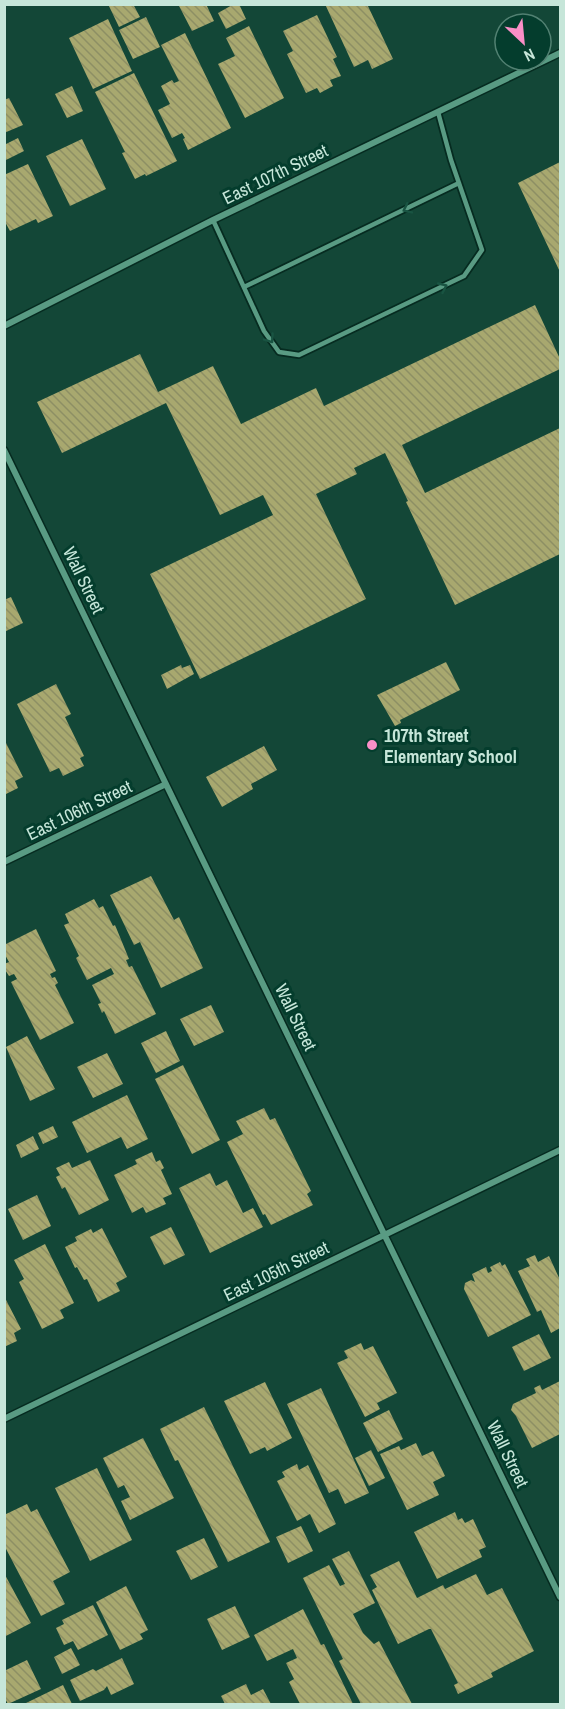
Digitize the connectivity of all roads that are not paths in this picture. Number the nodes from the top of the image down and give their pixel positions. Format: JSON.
{"nodes":[{"id":1,"x":561,"y":53,"type":"edge"},
{"id":2,"x":438,"y":112,"type":"junction"},
{"id":3,"x":459,"y":183,"type":"junction"},
{"id":4,"x":213,"y":220,"type":"junction"},
{"id":5,"x":244,"y":287,"type":"junction"},
{"id":6,"x":4,"y":326,"type":"edge"},
{"id":7,"x":4,"y":450,"type":"edge"},
{"id":8,"x":166,"y":784,"type":"junction"},
{"id":9,"x":4,"y":862,"type":"edge"},
{"id":10,"x":561,"y":1150,"type":"edge"},
{"id":11,"x":384,"y":1234,"type":"junction"},
{"id":12,"x":4,"y":1419,"type":"edge"},
{"id":13,"x":561,"y":1597,"type":"edge"}],
"edges":[{"from":1,"to":2,"type":"street","name":"East 107th Street"},
{"from":2,"to":3,"type":"lane"},
{"from":2,"to":4,"type":"street","name":"East 107th Street"},
{"from":3,"to":5,"type":"lane","one_way":true},
{"from":5,"to":3,"type":"lane","one_way":true},
{"from":4,"to":5,"type":"lane"},
{"from":4,"to":6,"type":"street","name":"East 107th Street"},
{"from":7,"to":8,"type":"street","name":"Wall Street"},
{"from":8,"to":9,"type":"street","name":"East 106th Street"},
{"from":8,"to":11,"type":"street","name":"Wall Street"},
{"from":10,"to":11,"type":"street","name":"East 105th Street"},
{"from":11,"to":12,"type":"street","name":"East 105th Street"},
{"from":11,"to":13,"type":"street","name":"Wall Street"}]}
